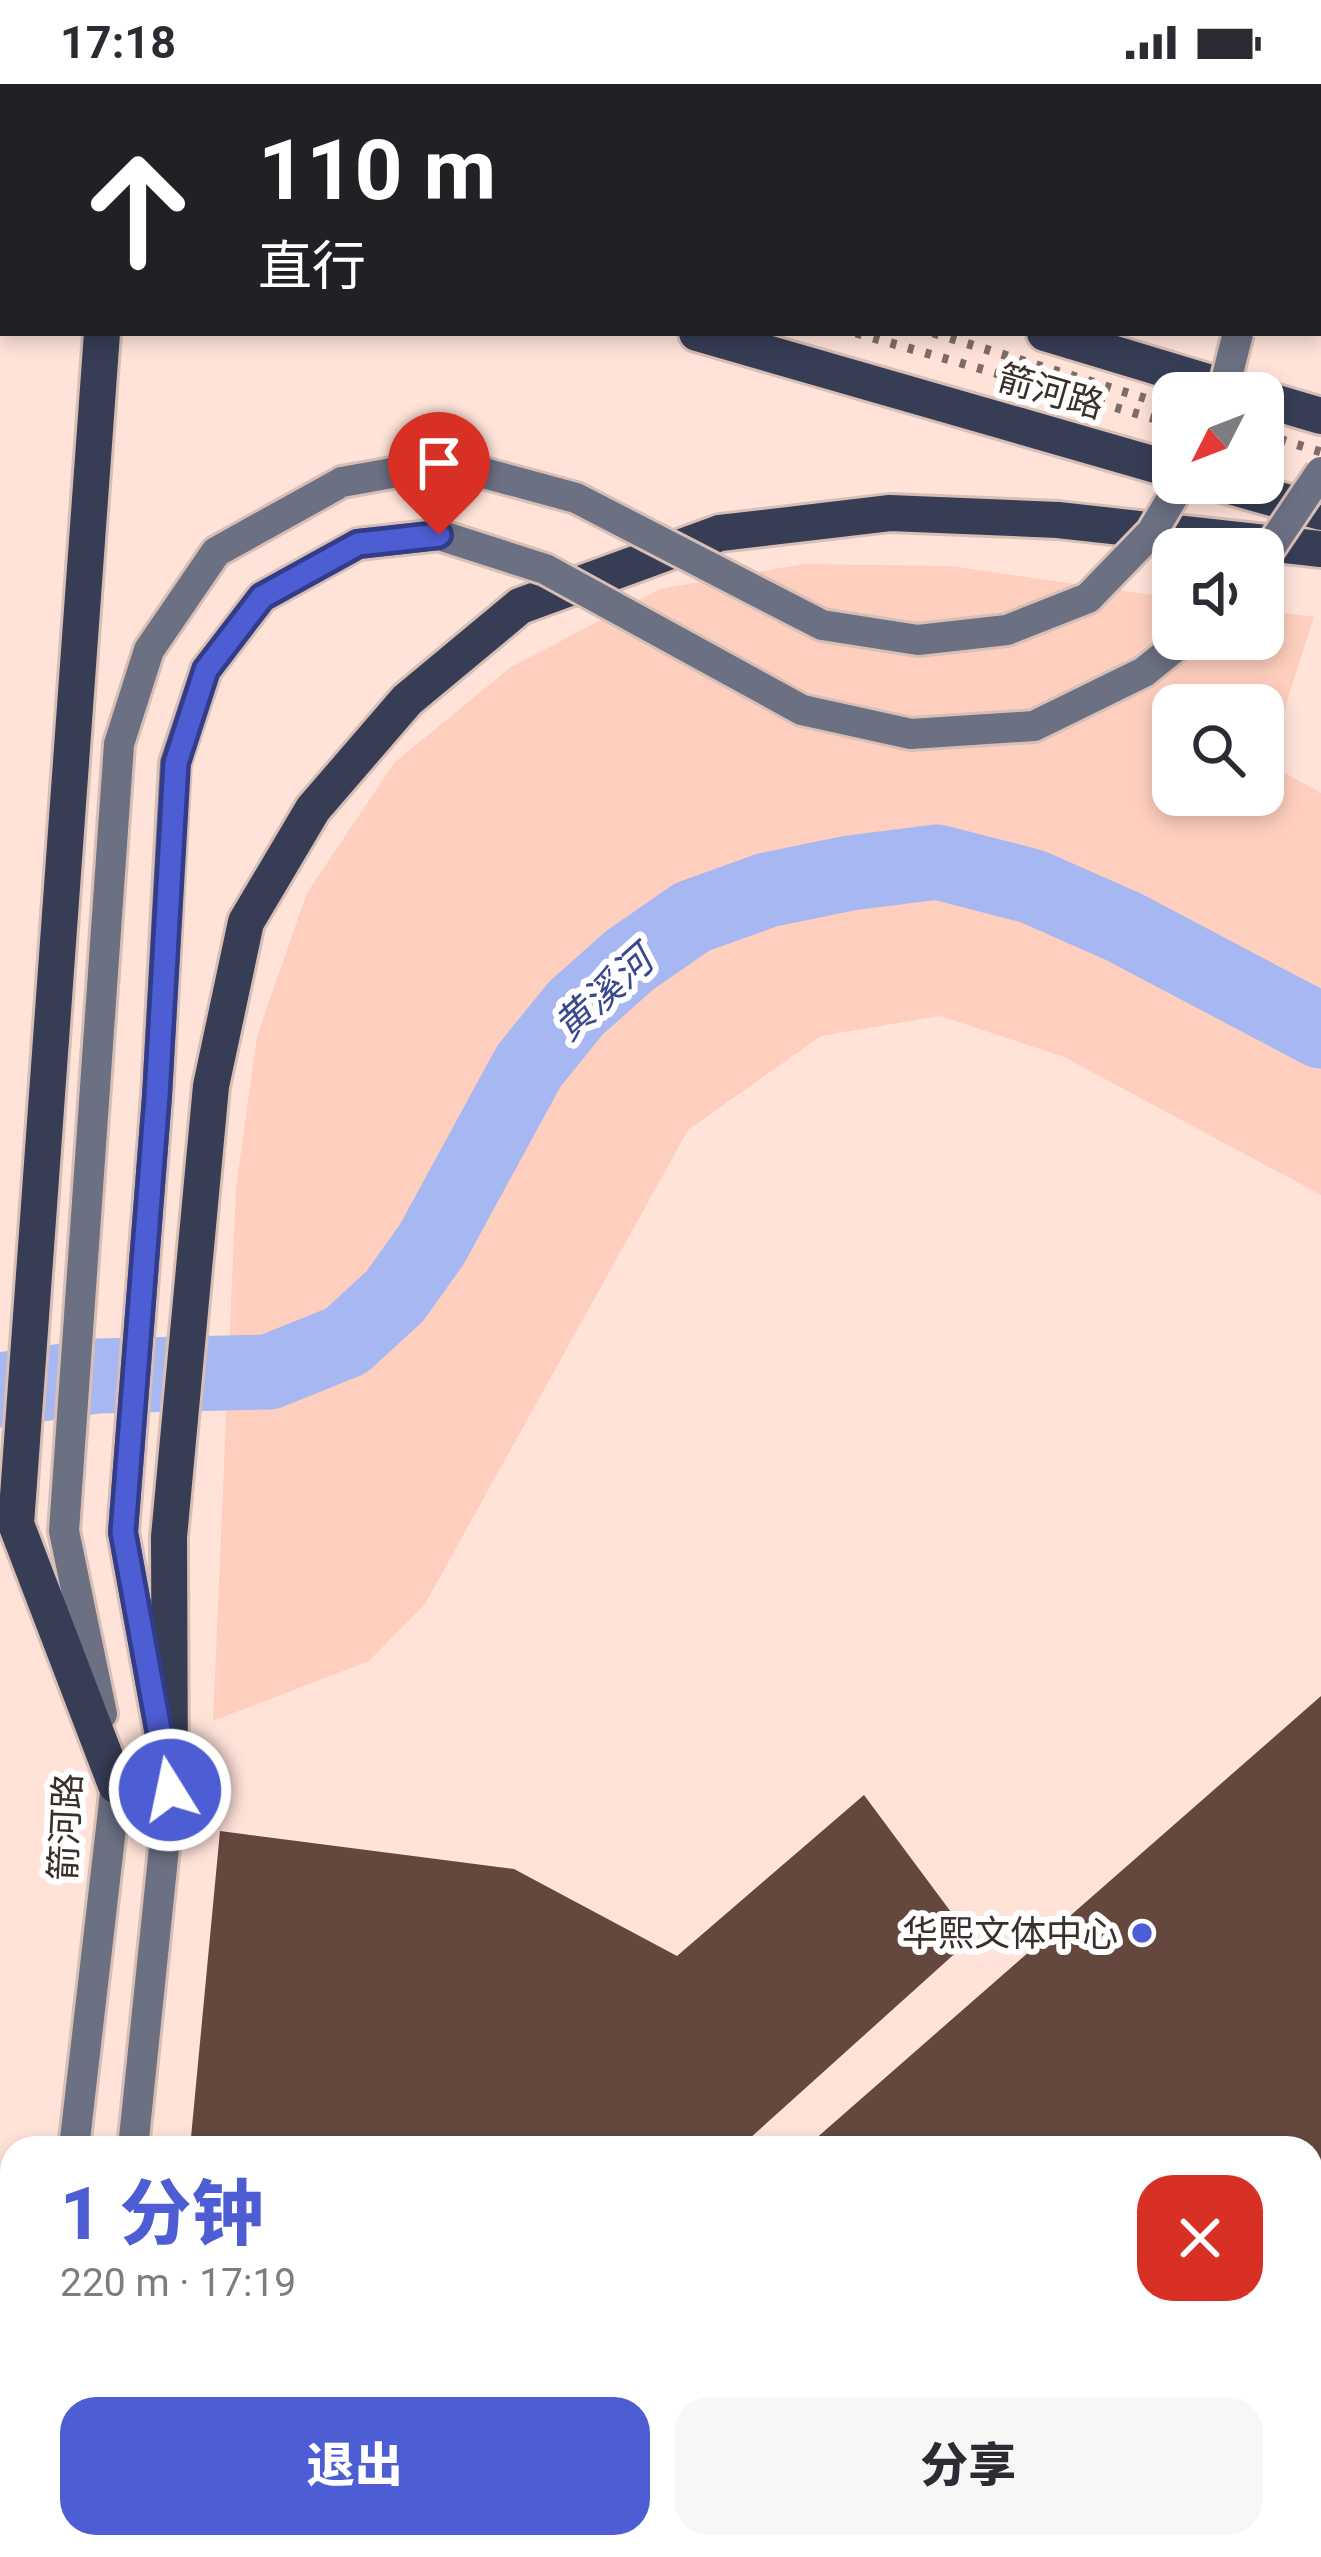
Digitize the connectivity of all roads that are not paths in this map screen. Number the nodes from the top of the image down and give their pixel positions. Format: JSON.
{"nodes":[{"id":1,"x":102,"y":336,"type":"edge"},
{"id":2,"x":708,"y":336,"type":"edge"},
{"id":3,"x":1055,"y":336,"type":"edge"},
{"id":4,"x":1237,"y":336,"type":"edge"},
{"id":5,"x":1174,"y":372,"type":"edge"},
{"id":6,"x":1228,"y":372,"type":"edge"},
{"id":7,"x":1284,"y":405,"type":"edge"},
{"id":8,"x":1321,"y":416,"type":"edge"},
{"id":9,"x":1152,"y":464,"type":"edge"},
{"id":10,"x":1321,"y":472,"type":"edge"},
{"id":11,"x":1284,"y":501,"type":"edge"},
{"id":12,"x":1169,"y":504,"type":"edge"},
{"id":13,"x":1321,"y":512,"type":"edge"},
{"id":14,"x":1284,"y":528,"type":"edge"},
{"id":15,"x":1321,"y":549,"type":"edge"},
{"id":16,"x":1159,"y":660,"type":"edge"},
{"id":17,"x":116,"y":1785,"type":"junction"},
{"id":18,"x":170,"y":1790,"type":"junction"},
{"id":19,"x":75,"y":2136,"type":"edge"},
{"id":20,"x":134,"y":2136,"type":"edge"}],
"edges":[{"from":1,"to":17,"type":"highway"},
{"from":2,"to":9,"type":"highway","name":"箭河路"},
{"from":3,"to":5,"type":"highway","name":"箭河路"},
{"from":4,"to":6,"type":"main road","bridge":true},
{"from":7,"to":8,"type":"highway"},
{"from":10,"to":14,"type":"main road","bridge":true},
{"from":11,"to":13,"type":"highway"},
{"from":12,"to":17,"type":"main road","name":"箭河路","bridge":true},
{"from":15,"to":18,"type":"highway"},
{"from":16,"to":18,"type":"main road","bridge":true},
{"from":17,"to":19,"type":"main road","name":"箭河路"},
{"from":18,"to":20,"type":"main road"}]}
